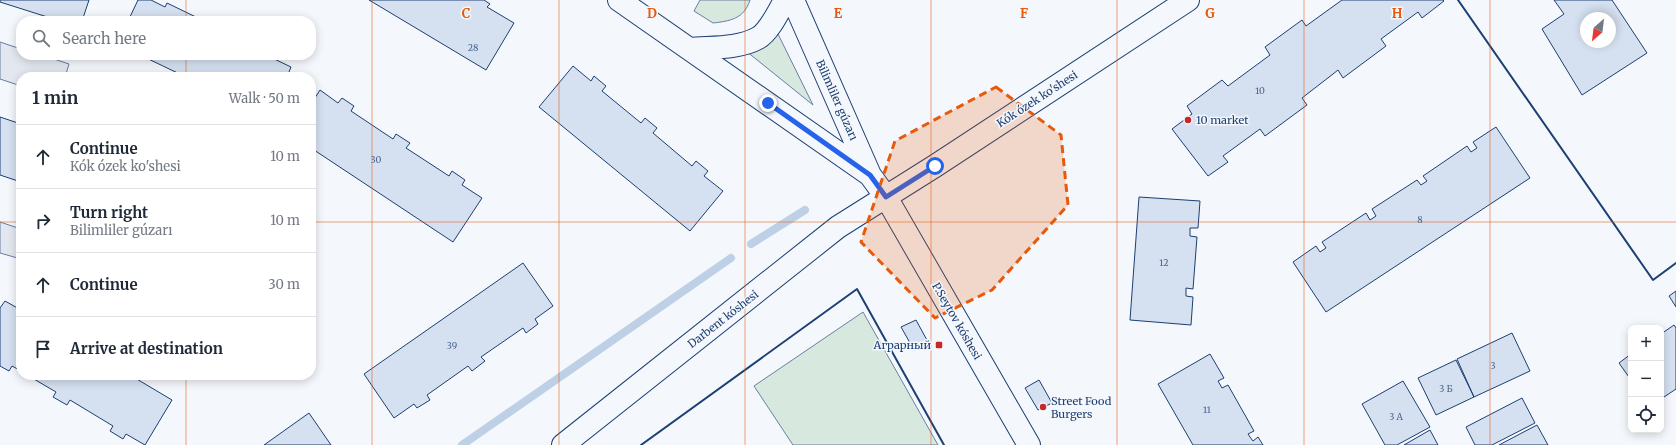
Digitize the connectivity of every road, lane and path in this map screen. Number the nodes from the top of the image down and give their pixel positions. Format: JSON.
{"nodes":[{"id":1,"x":619,"y":0,"type":"edge"},
{"id":2,"x":785,"y":0,"type":"edge"},
{"id":3,"x":793,"y":0,"type":"edge"},
{"id":4,"x":1188,"y":0,"type":"edge"},
{"id":5,"x":690,"y":49,"type":"junction"},
{"id":6,"x":870,"y":175,"type":"junction"},
{"id":7,"x":886,"y":197,"type":"junction"},
{"id":8,"x":563,"y":445,"type":"edge"},
{"id":9,"x":1029,"y":445,"type":"edge"}],
"edges":[{"from":1,"to":5,"type":"main road"},
{"from":2,"to":5,"type":"main road"},
{"from":3,"to":6,"type":"main road","name":"Bilimliler gúzarı"},
{"from":4,"to":7,"type":"main road","name":"Kók ózek ko'shesi"},
{"from":5,"to":6,"type":"main road"},
{"from":6,"to":7,"type":"main road","name":"Bilimliler gúzarı"},
{"from":7,"to":8,"type":"main road","name":"Darbent kóshesi"},
{"from":7,"to":9,"type":"main road","name":"P.Seytov kóshesi"}]}
